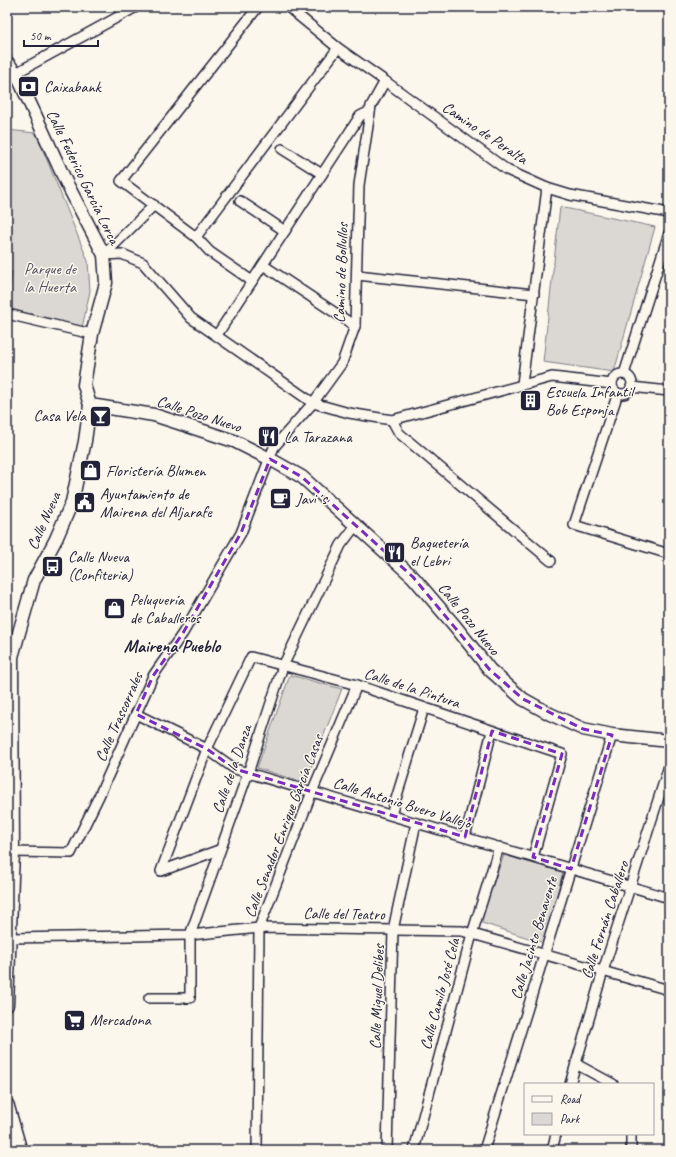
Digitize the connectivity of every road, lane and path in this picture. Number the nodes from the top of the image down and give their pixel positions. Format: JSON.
{"nodes":[{"id":1,"x":136,"y":7,"type":"edge"},
{"id":2,"x":258,"y":7,"type":"edge"},
{"id":3,"x":288,"y":7,"type":"edge"},
{"id":4,"x":338,"y":48,"type":"junction"},
{"id":5,"x":7,"y":62,"type":"edge"},
{"id":6,"x":16,"y":73,"type":"junction"},
{"id":7,"x":385,"y":81,"type":"junction"},
{"id":8,"x":370,"y":111,"type":"junction"},
{"id":9,"x":282,"y":149,"type":"dead end"},
{"id":10,"x":322,"y":174,"type":"junction"},
{"id":11,"x":547,"y":188,"type":"junction"},
{"id":12,"x":240,"y":201,"type":"dead end"},
{"id":13,"x":154,"y":205,"type":"junction"},
{"id":14,"x":669,"y":213,"type":"edge"},
{"id":15,"x":285,"y":231,"type":"junction"},
{"id":16,"x":669,"y":233,"type":"edge"},
{"id":17,"x":196,"y":237,"type":"junction"},
{"id":18,"x":104,"y":255,"type":"junction"},
{"id":19,"x":263,"y":265,"type":"junction"},
{"id":20,"x":357,"y":275,"type":"junction"},
{"id":21,"x":252,"y":281,"type":"junction"},
{"id":22,"x":534,"y":294,"type":"junction"},
{"id":23,"x":7,"y":314,"type":"edge"},
{"id":24,"x":355,"y":326,"type":"junction"},
{"id":25,"x":92,"y":334,"type":"junction"},
{"id":26,"x":217,"y":335,"type":"junction"},
{"id":27,"x":624,"y":374,"type":"junction"},
{"id":28,"x":522,"y":384,"type":"junction"},
{"id":29,"x":612,"y":384,"type":"junction"},
{"id":30,"x":631,"y":387,"type":"junction"},
{"id":31,"x":669,"y":391,"type":"edge"},
{"id":32,"x":618,"y":393,"type":"junction"},
{"id":33,"x":312,"y":403,"type":"junction"},
{"id":34,"x":90,"y":405,"type":"junction"},
{"id":35,"x":392,"y":420,"type":"junction"},
{"id":36,"x":270,"y":458,"type":"junction"},
{"id":37,"x":356,"y":525,"type":"junction"},
{"id":38,"x":669,"y":554,"type":"edge"},
{"id":39,"x":551,"y":561,"type":"dead end"},
{"id":40,"x":9,"y":665,"type":"edge"},
{"id":41,"x":283,"y":666,"type":"junction"},
{"id":42,"x":356,"y":686,"type":"junction"},
{"id":43,"x":424,"y":708,"type":"junction"},
{"id":44,"x":136,"y":714,"type":"junction"},
{"id":45,"x":492,"y":731,"type":"junction"},
{"id":46,"x":612,"y":735,"type":"junction"},
{"id":47,"x":669,"y":741,"type":"edge"},
{"id":48,"x":207,"y":749,"type":"junction"},
{"id":49,"x":669,"y":766,"type":"edge"},
{"id":50,"x":248,"y":773,"type":"junction"},
{"id":51,"x":312,"y":792,"type":"junction"},
{"id":52,"x":391,"y":815,"type":"junction"},
{"id":53,"x":416,"y":823,"type":"junction"},
{"id":54,"x":465,"y":837,"type":"junction"},
{"id":55,"x":499,"y":847,"type":"junction"},
{"id":56,"x":219,"y":850,"type":"junction"},
{"id":57,"x":13,"y":852,"type":"junction"},
{"id":58,"x":533,"y":857,"type":"junction"},
{"id":59,"x":571,"y":869,"type":"junction"},
{"id":60,"x":632,"y":887,"type":"junction"},
{"id":61,"x":669,"y":898,"type":"edge"},
{"id":62,"x":259,"y":928,"type":"junction"},
{"id":63,"x":394,"y":930,"type":"junction"},
{"id":64,"x":472,"y":934,"type":"junction"},
{"id":65,"x":190,"y":935,"type":"junction"},
{"id":66,"x":10,"y":938,"type":"junction"},
{"id":67,"x":544,"y":955,"type":"junction"},
{"id":68,"x":603,"y":971,"type":"junction"},
{"id":69,"x":669,"y":990,"type":"edge"},
{"id":70,"x":149,"y":998,"type":"dead end"},
{"id":71,"x":7,"y":1005,"type":"edge"},
{"id":72,"x":576,"y":1064,"type":"junction"},
{"id":73,"x":570,"y":1083,"type":"edge"},
{"id":74,"x":611,"y":1083,"type":"edge"},
{"id":75,"x":7,"y":1105,"type":"edge"},
{"id":76,"x":556,"y":1135,"type":"edge"},
{"id":77,"x":631,"y":1135,"type":"edge"},
{"id":78,"x":20,"y":1150,"type":"edge"},
{"id":79,"x":257,"y":1150,"type":"edge"},
{"id":80,"x":387,"y":1150,"type":"edge"},
{"id":81,"x":414,"y":1150,"type":"edge"},
{"id":82,"x":484,"y":1150,"type":"edge"},
{"id":83,"x":552,"y":1150,"type":"edge"},
{"id":84,"x":631,"y":1150,"type":"edge"}],
"edges":[{"from":1,"to":6,"type":"street"},
{"from":2,"to":13,"type":"street"},
{"from":3,"to":4,"type":"street","name":"Camino de Peralta"},
{"from":4,"to":7,"type":"street","name":"Camino de Peralta"},
{"from":4,"to":17,"type":"street"},
{"from":5,"to":6,"type":"street","name":"Calle Federico García Lorca"},
{"from":6,"to":18,"type":"street","name":"Calle Federico García Lorca"},
{"from":7,"to":8,"type":"street"},
{"from":7,"to":11,"type":"street","name":"Camino de Peralta"},
{"from":8,"to":10,"type":"street"},
{"from":8,"to":20,"type":"street","name":"Camino de Bollullos"},
{"from":9,"to":10,"type":"street"},
{"from":10,"to":15,"type":"street"},
{"from":11,"to":14,"type":"street","name":"Camino de Peralta"},
{"from":11,"to":22,"type":"street"},
{"from":12,"to":15,"type":"street"},
{"from":13,"to":17,"type":"street"},
{"from":13,"to":18,"type":"street"},
{"from":15,"to":19,"type":"street"},
{"from":16,"to":27,"type":"street"},
{"from":17,"to":21,"type":"street"},
{"from":18,"to":25,"type":"street","name":"Calle Federico García Lorca"},
{"from":18,"to":26,"type":"street"},
{"from":19,"to":21,"type":"street"},
{"from":19,"to":24,"type":"street"},
{"from":20,"to":22,"type":"street"},
{"from":20,"to":24,"type":"street","name":"Camino de Bollullos"},
{"from":21,"to":26,"type":"street"},
{"from":22,"to":28,"type":"street"},
{"from":23,"to":25,"type":"street"},
{"from":24,"to":33,"type":"street","name":"Camino de Bollullos"},
{"from":25,"to":34,"type":"street","name":"Calle Federico García Lorca"},
{"from":26,"to":33,"type":"street"},
{"from":27,"to":29,"type":"street"},
{"from":27,"to":30,"type":"street"},
{"from":28,"to":29,"type":"street"},
{"from":28,"to":35,"type":"street"},
{"from":29,"to":32,"type":"street"},
{"from":30,"to":31,"type":"street"},
{"from":30,"to":32,"type":"street"},
{"from":32,"to":38,"type":"street"},
{"from":33,"to":35,"type":"street"},
{"from":33,"to":36,"type":"street","name":"Camino de Bollullos"},
{"from":34,"to":36,"type":"street","name":"Calle Pozo Nuevo"},
{"from":34,"to":40,"type":"street","name":"Calle Nueva"},
{"from":35,"to":39,"type":"street"},
{"from":36,"to":37,"type":"street","name":"Calle Pozo Nuevo"},
{"from":36,"to":44,"type":"street","name":"Calle Trascorrales"},
{"from":37,"to":41,"type":"street","name":"Calle de la Danza"},
{"from":37,"to":46,"type":"street","name":"Calle Pozo Nuevo"},
{"from":40,"to":57,"type":"street","name":"Calle Nueva"},
{"from":41,"to":42,"type":"street","name":"Calle de la Pintura"},
{"from":41,"to":48,"type":"street","name":"Calle de la Pintura"},
{"from":41,"to":50,"type":"street","name":"Calle de la Danza"},
{"from":42,"to":43,"type":"street","name":"Calle de la Pintura"},
{"from":42,"to":51,"type":"street","name":"Calle Senador Enrique García Casas"},
{"from":43,"to":45,"type":"street","name":"Calle de la Pintura"},
{"from":43,"to":52,"type":"street"},
{"from":44,"to":48,"type":"street","name":"Calle Antonio Buero Vallejo"},
{"from":44,"to":57,"type":"street","name":"Calle Trascorrales"},
{"from":45,"to":54,"type":"street"},
{"from":45,"to":58,"type":"street","name":"Calle de la Pintura"},
{"from":46,"to":47,"type":"street","name":"Calle Pozo Nuevo"},
{"from":46,"to":59,"type":"street","name":"Calle Jacinto Benavente"},
{"from":48,"to":50,"type":"street","name":"Calle Antonio Buero Vallejo"},
{"from":48,"to":56,"type":"street"},
{"from":49,"to":60,"type":"street","name":"Calle Fernán Caballero"},
{"from":50,"to":51,"type":"street","name":"Calle Antonio Buero Vallejo"},
{"from":50,"to":56,"type":"street","name":"Calle de la Danza"},
{"from":51,"to":52,"type":"street","name":"Calle Antonio Buero Vallejo"},
{"from":51,"to":62,"type":"street","name":"Calle Senador Enrique García Casas"},
{"from":52,"to":53,"type":"street","name":"Calle Antonio Buero Vallejo"},
{"from":53,"to":54,"type":"street","name":"Calle Antonio Buero Vallejo"},
{"from":53,"to":63,"type":"street","name":"Calle Miguel Delibes"},
{"from":54,"to":55,"type":"street","name":"Calle Antonio Buero Vallejo"},
{"from":55,"to":58,"type":"street","name":"Calle Antonio Buero Vallejo"},
{"from":55,"to":64,"type":"street","name":"Calle Camilo José Cela"},
{"from":56,"to":65,"type":"street","name":"Calle de la Danza"},
{"from":57,"to":66,"type":"street","name":"Calle Nueva"},
{"from":58,"to":59,"type":"street","name":"Calle Antonio Buero Vallejo"},
{"from":59,"to":60,"type":"street","name":"Calle Antonio Buero Vallejo"},
{"from":59,"to":67,"type":"street","name":"Calle Jacinto Benavente"},
{"from":60,"to":61,"type":"street","name":"Calle Antonio Buero Vallejo"},
{"from":60,"to":68,"type":"street","name":"Calle Fernán Caballero"},
{"from":62,"to":63,"type":"street","name":"Calle del Teatro"},
{"from":62,"to":65,"type":"street","name":"Calle del Teatro"},
{"from":62,"to":79,"type":"street","name":"Calle Senador Enrique García Casas"},
{"from":63,"to":64,"type":"street","name":"Calle del Teatro"},
{"from":63,"to":80,"type":"street","name":"Calle Miguel Delibes"},
{"from":64,"to":67,"type":"street","name":"Calle del Teatro"},
{"from":64,"to":81,"type":"street","name":"Calle Camilo José Cela"},
{"from":65,"to":66,"type":"street","name":"Calle del Teatro"},
{"from":65,"to":70,"type":"street","name":"Calle de la Danza"},
{"from":66,"to":71,"type":"street","name":"Calle Nueva"},
{"from":67,"to":68,"type":"street","name":"Calle del Teatro"},
{"from":67,"to":82,"type":"street","name":"Calle Jacinto Benavente"},
{"from":68,"to":69,"type":"street","name":"Calle del Teatro"},
{"from":68,"to":72,"type":"street","name":"Calle Fernán Caballero"},
{"from":72,"to":73,"type":"street","name":"Calle Fernán Caballero"},
{"from":72,"to":74,"type":"street"},
{"from":75,"to":78,"type":"main road"},
{"from":76,"to":83,"type":"street"},
{"from":77,"to":84,"type":"street"}]}
